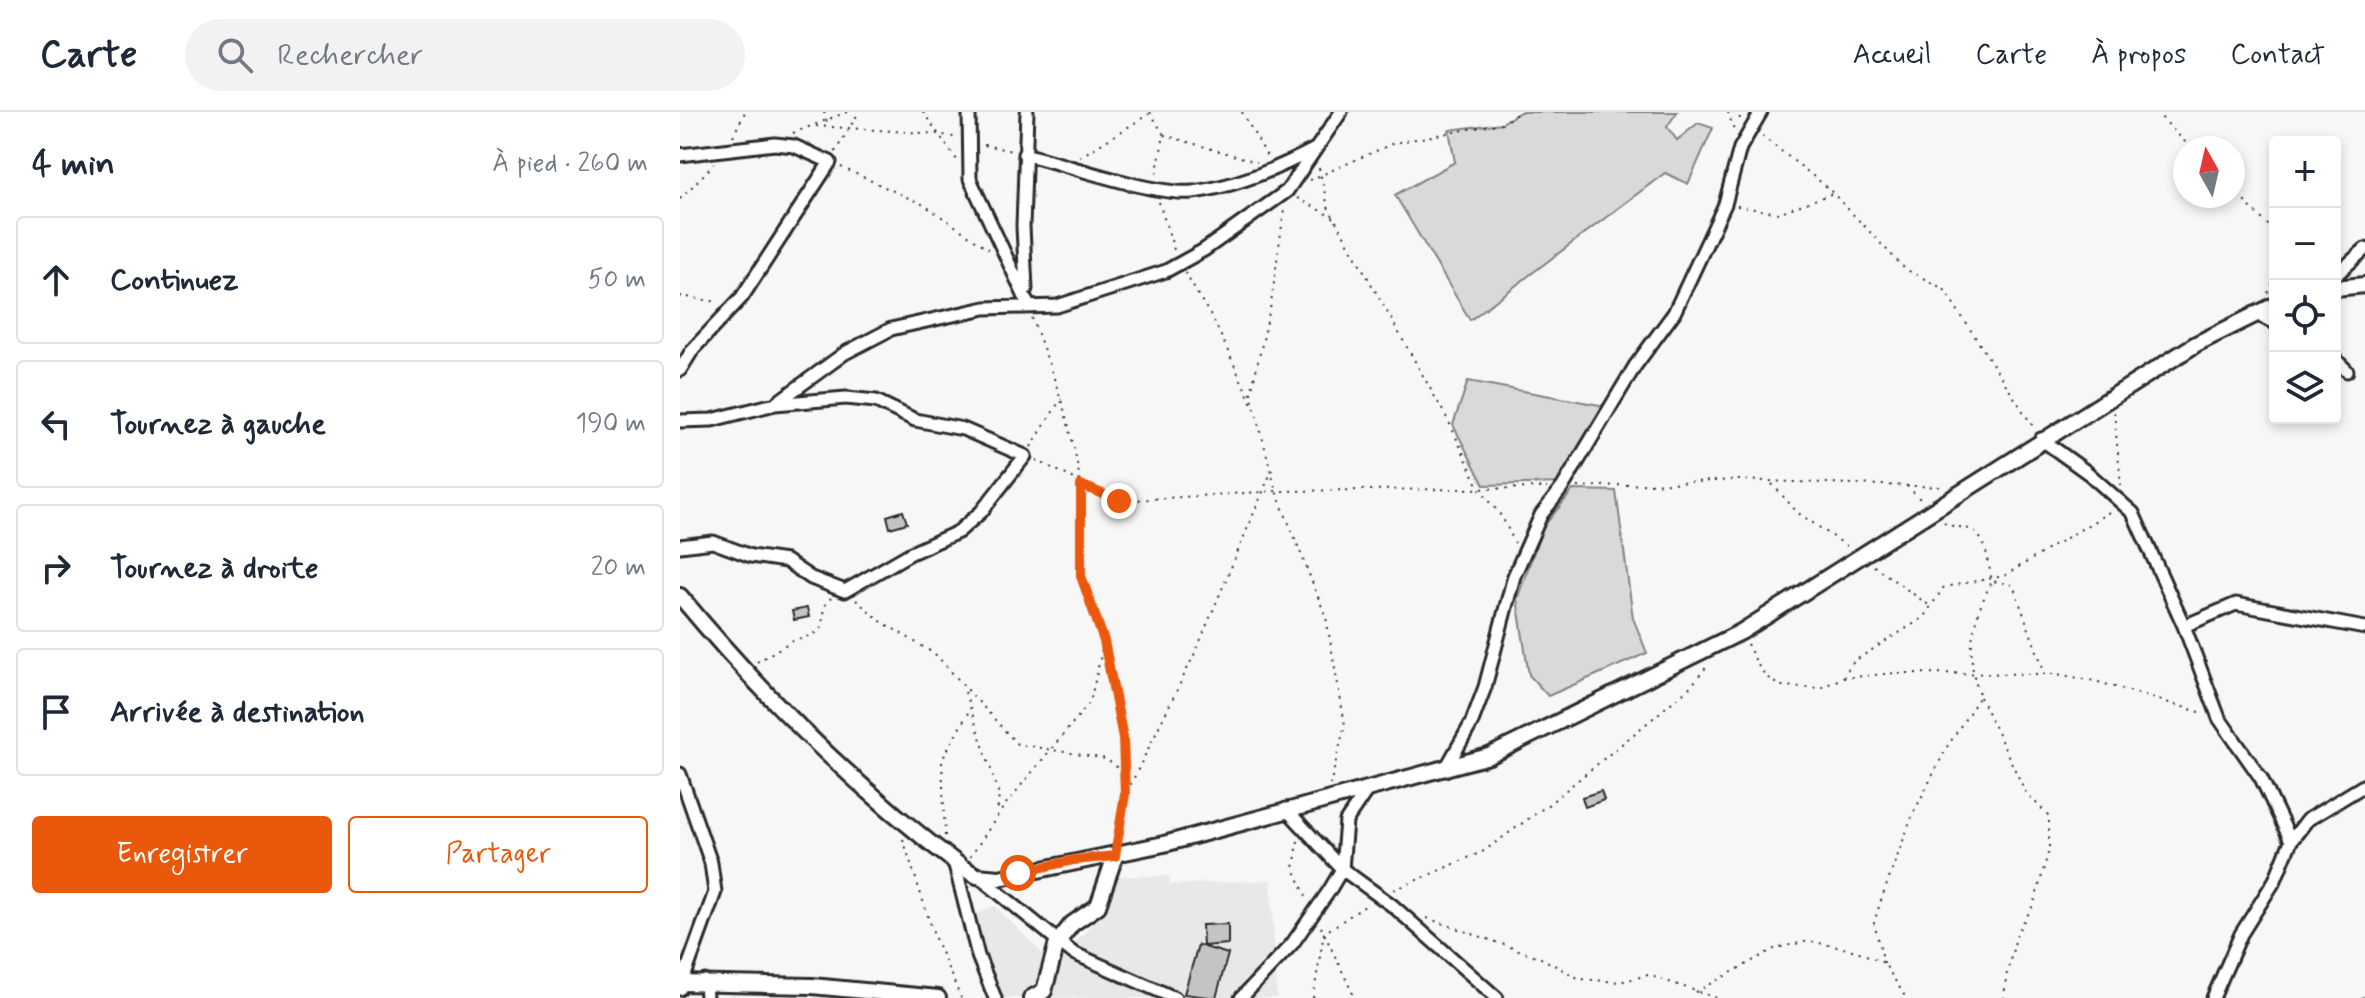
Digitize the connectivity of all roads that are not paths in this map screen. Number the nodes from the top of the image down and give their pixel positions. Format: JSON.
{"nodes":[{"id":1,"x":969,"y":112,"type":"edge"},
{"id":2,"x":1027,"y":112,"type":"edge"},
{"id":3,"x":1341,"y":112,"type":"edge"},
{"id":4,"x":1761,"y":112,"type":"edge"},
{"id":5,"x":1318,"y":147,"type":"junction"},
{"id":6,"x":1024,"y":154,"type":"junction"},
{"id":7,"x":680,"y":155,"type":"edge"},
{"id":8,"x":2365,"y":249,"type":"edge"},
{"id":9,"x":2341,"y":271,"type":"edge"},
{"id":10,"x":2365,"y":285,"type":"edge"},
{"id":11,"x":2341,"y":287,"type":"edge"},
{"id":12,"x":1029,"y":306,"type":"junction"},
{"id":13,"x":2269,"y":307,"type":"edge"},
{"id":14,"x":2254,"y":313,"type":"junction"},
{"id":15,"x":2269,"y":320,"type":"edge"},
{"id":16,"x":2341,"y":365,"type":"edge"},
{"id":17,"x":680,"y":370,"type":"edge"},
{"id":18,"x":2347,"y":371,"type":"dead end"},
{"id":19,"x":775,"y":404,"type":"junction"},
{"id":20,"x":680,"y":421,"type":"edge"},
{"id":21,"x":2041,"y":439,"type":"junction"},
{"id":22,"x":680,"y":546,"type":"edge"},
{"id":23,"x":680,"y":596,"type":"edge"},
{"id":24,"x":2184,"y":626,"type":"junction"},
{"id":25,"x":2365,"y":628,"type":"edge"},
{"id":26,"x":1445,"y":770,"type":"junction"},
{"id":27,"x":680,"y":774,"type":"edge"},
{"id":28,"x":2365,"y":785,"type":"edge"},
{"id":29,"x":1367,"y":790,"type":"junction"},
{"id":30,"x":1286,"y":809,"type":"junction"},
{"id":31,"x":2291,"y":841,"type":"junction"},
{"id":32,"x":1115,"y":856,"type":"junction"},
{"id":33,"x":954,"y":861,"type":"junction"},
{"id":34,"x":1342,"y":869,"type":"junction"},
{"id":35,"x":977,"y":876,"type":"junction"},
{"id":36,"x":1057,"y":943,"type":"junction"},
{"id":37,"x":705,"y":981,"type":"junction"},
{"id":38,"x":681,"y":985,"type":"edge"},
{"id":39,"x":706,"y":998,"type":"edge"},
{"id":40,"x":938,"y":998,"type":"edge"},
{"id":41,"x":995,"y":998,"type":"edge"},
{"id":42,"x":1031,"y":998,"type":"edge"},
{"id":43,"x":1175,"y":998,"type":"edge"},
{"id":44,"x":1241,"y":998,"type":"edge"},
{"id":45,"x":1497,"y":998,"type":"edge"},
{"id":46,"x":2213,"y":998,"type":"edge"}],
"edges":[{"from":1,"to":12,"type":"street"},
{"from":2,"to":6,"type":"street"},
{"from":3,"to":5,"type":"street"},
{"from":4,"to":26,"type":"street"},
{"from":5,"to":6,"type":"street"},
{"from":5,"to":12,"type":"street"},
{"from":6,"to":12,"type":"street"},
{"from":7,"to":17,"type":"street"},
{"from":8,"to":9,"type":"street"},
{"from":10,"to":11,"type":"street"},
{"from":12,"to":19,"type":"street"},
{"from":13,"to":14,"type":"street"},
{"from":14,"to":15,"type":"street"},
{"from":14,"to":21,"type":"street"},
{"from":16,"to":18,"type":"street"},
{"from":19,"to":20,"type":"street"},
{"from":19,"to":22,"type":"street"},
{"from":21,"to":24,"type":"street"},
{"from":21,"to":26,"type":"street"},
{"from":23,"to":33,"type":"street"},
{"from":24,"to":25,"type":"street"},
{"from":24,"to":31,"type":"street"},
{"from":26,"to":29,"type":"street"},
{"from":27,"to":38,"type":"street"},
{"from":28,"to":31,"type":"street"},
{"from":29,"to":30,"type":"street"},
{"from":29,"to":34,"type":"street"},
{"from":30,"to":32,"type":"street"},
{"from":30,"to":34,"type":"street"},
{"from":31,"to":46,"type":"street"},
{"from":32,"to":35,"type":"street"},
{"from":32,"to":36,"type":"street"},
{"from":33,"to":35,"type":"street"},
{"from":33,"to":41,"type":"street"},
{"from":34,"to":44,"type":"street"},
{"from":34,"to":45,"type":"street"},
{"from":35,"to":36,"type":"street"},
{"from":36,"to":42,"type":"street"},
{"from":36,"to":43,"type":"street"},
{"from":37,"to":38,"type":"street"},
{"from":37,"to":39,"type":"street"},
{"from":37,"to":40,"type":"street"}]}
